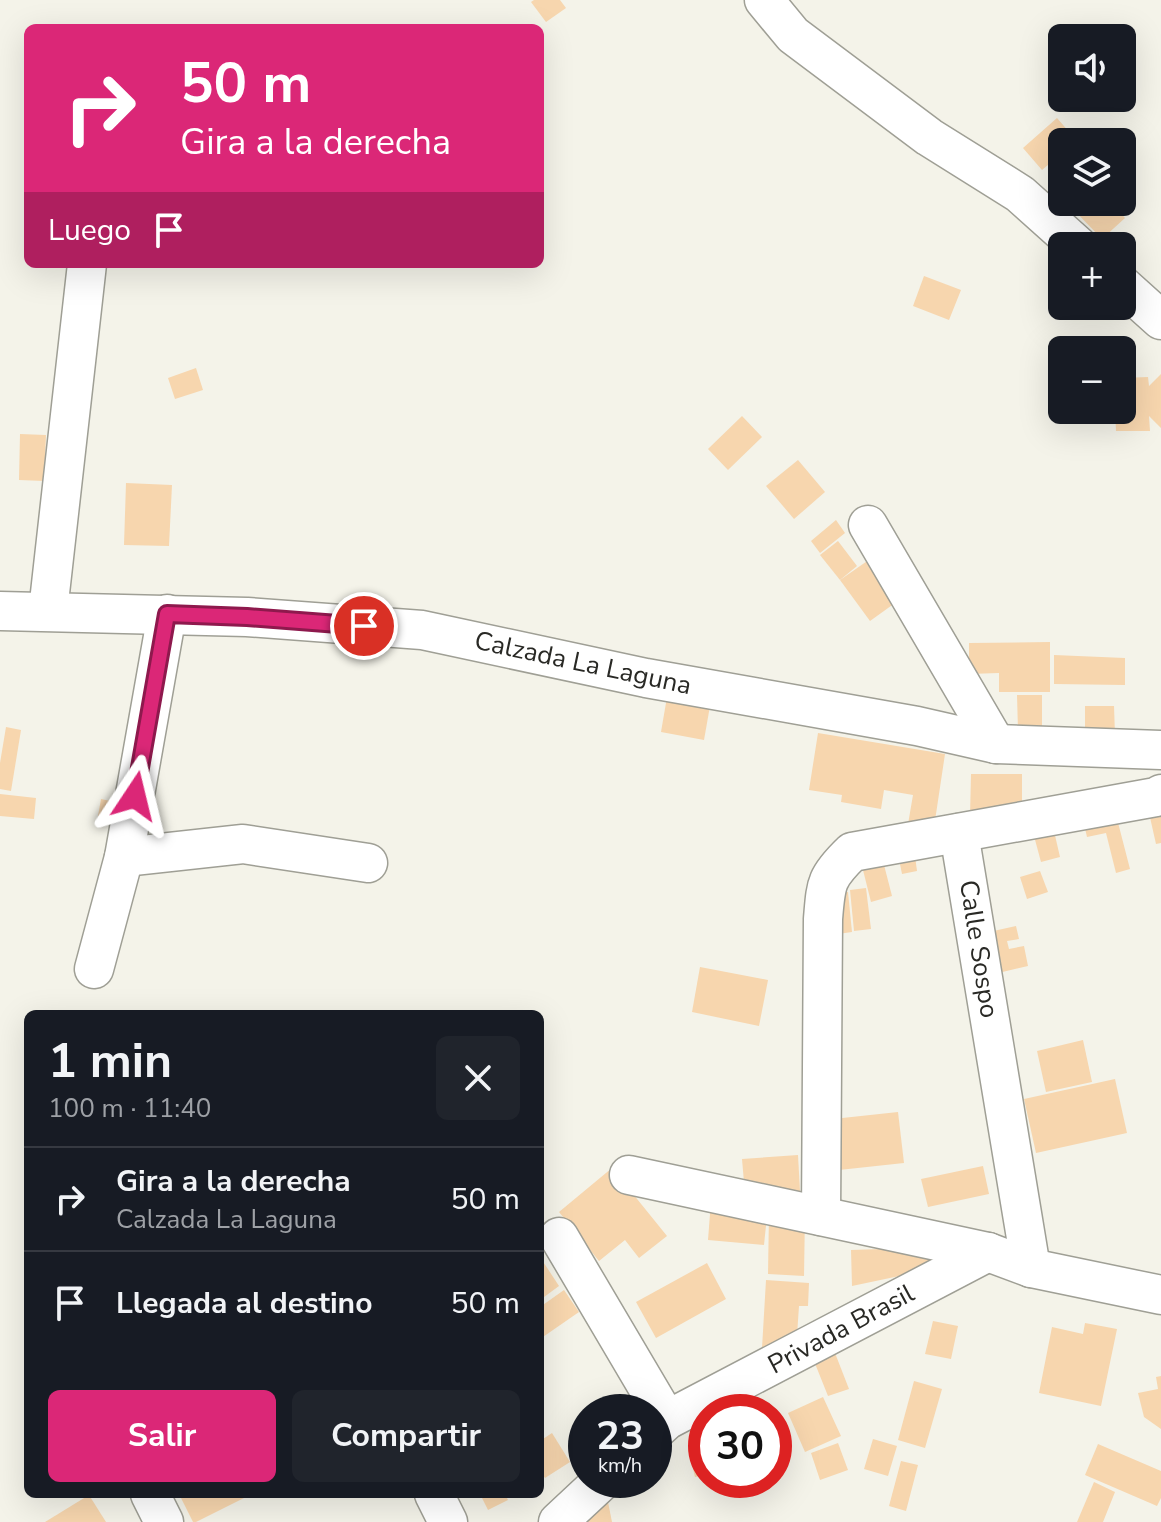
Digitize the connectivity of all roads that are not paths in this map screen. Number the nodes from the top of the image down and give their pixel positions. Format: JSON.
{"nodes":[{"id":1,"x":764,"y":0,"type":"edge"},
{"id":2,"x":1062,"y":232,"type":"edge"},
{"id":3,"x":87,"y":268,"type":"edge"},
{"id":4,"x":1136,"y":298,"type":"edge"},
{"id":5,"x":1161,"y":320,"type":"edge"},
{"id":6,"x":868,"y":525,"type":"dead end"},
{"id":7,"x":0,"y":611,"type":"edge"},
{"id":8,"x":48,"y":611,"type":"junction"},
{"id":9,"x":167,"y":614,"type":"junction"},
{"id":10,"x":996,"y":744,"type":"junction"},
{"id":11,"x":1161,"y":750,"type":"edge"},
{"id":12,"x":1161,"y":794,"type":"edge"},
{"id":13,"x":959,"y":833,"type":"junction"},
{"id":14,"x":124,"y":857,"type":"junction"},
{"id":15,"x":368,"y":863,"type":"dead end"},
{"id":16,"x":94,"y":969,"type":"dead end"},
{"id":17,"x":629,"y":1175,"type":"dead end"},
{"id":18,"x":821,"y":1216,"type":"junction"},
{"id":19,"x":559,"y":1237,"type":"dead end"},
{"id":20,"x":988,"y":1252,"type":"junction"},
{"id":21,"x":1031,"y":1268,"type":"junction"},
{"id":22,"x":1161,"y":1295,"type":"edge"},
{"id":23,"x":643,"y":1394,"type":"edge"},
{"id":24,"x":672,"y":1420,"type":"edge"},
{"id":25,"x":152,"y":1498,"type":"edge"},
{"id":26,"x":436,"y":1498,"type":"edge"},
{"id":27,"x":584,"y":1498,"type":"edge"},
{"id":28,"x":164,"y":1522,"type":"edge"},
{"id":29,"x":448,"y":1522,"type":"edge"},
{"id":30,"x":558,"y":1522,"type":"edge"}],
"edges":[{"from":1,"to":2,"type":"street"},
{"from":3,"to":8,"type":"street"},
{"from":4,"to":5,"type":"street"},
{"from":6,"to":10,"type":"street"},
{"from":7,"to":8,"type":"street","name":"Calzada La Laguna"},
{"from":8,"to":9,"type":"street","name":"Calzada La Laguna"},
{"from":9,"to":10,"type":"street","name":"Calzada La Laguna"},
{"from":9,"to":14,"type":"street"},
{"from":10,"to":11,"type":"street","name":"Calzada La Laguna"},
{"from":12,"to":13,"type":"street"},
{"from":13,"to":18,"type":"street"},
{"from":13,"to":21,"type":"street","name":"Calle Sospo"},
{"from":14,"to":15,"type":"street"},
{"from":14,"to":16,"type":"street"},
{"from":17,"to":18,"type":"street"},
{"from":18,"to":20,"type":"street"},
{"from":19,"to":23,"type":"street"},
{"from":20,"to":21,"type":"street"},
{"from":20,"to":24,"type":"street","name":"Privada Brasil"},
{"from":21,"to":22,"type":"street"},
{"from":25,"to":28,"type":"street"},
{"from":26,"to":29,"type":"street"},
{"from":27,"to":30,"type":"street"}]}
